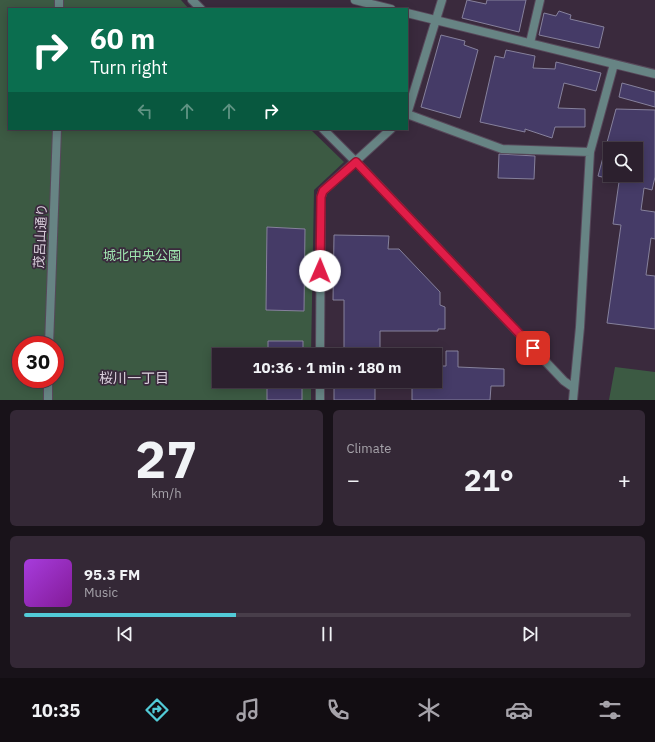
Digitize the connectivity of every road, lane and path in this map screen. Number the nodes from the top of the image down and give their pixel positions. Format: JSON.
{"nodes":[{"id":1,"x":192,"y":0,"type":"edge"},
{"id":2,"x":355,"y":0,"type":"edge"},
{"id":3,"x":442,"y":0,"type":"edge"},
{"id":4,"x":540,"y":0,"type":"edge"},
{"id":5,"x":200,"y":8,"type":"edge"},
{"id":6,"x":387,"y":8,"type":"edge"},
{"id":7,"x":408,"y":13,"type":"edge"},
{"id":8,"x":436,"y":20,"type":"junction"},
{"id":9,"x":530,"y":43,"type":"junction"},
{"id":10,"x":614,"y":64,"type":"junction"},
{"id":11,"x":655,"y":74,"type":"edge"},
{"id":12,"x":408,"y":111,"type":"edge"},
{"id":13,"x":408,"y":114,"type":"edge"},
{"id":14,"x":58,"y":130,"type":"edge"},
{"id":15,"x":324,"y":130,"type":"edge"},
{"id":16,"x":390,"y":130,"type":"edge"},
{"id":17,"x":590,"y":152,"type":"junction"},
{"id":18,"x":356,"y":162,"type":"junction"},
{"id":19,"x":49,"y":336,"type":"edge"},
{"id":20,"x":320,"y":348,"type":"edge"},
{"id":21,"x":48,"y":388,"type":"edge"},
{"id":22,"x":320,"y":388,"type":"edge"},
{"id":23,"x":574,"y":388,"type":"junction"},
{"id":24,"x":48,"y":400,"type":"edge"},
{"id":25,"x":320,"y":400,"type":"edge"},
{"id":26,"x":573,"y":400,"type":"edge"}],
"edges":[{"from":1,"to":5,"type":"street"},
{"from":2,"to":6,"type":"street"},
{"from":3,"to":8,"type":"street"},
{"from":4,"to":9,"type":"street"},
{"from":7,"to":8,"type":"street"},
{"from":8,"to":9,"type":"street"},
{"from":8,"to":12,"type":"street"},
{"from":9,"to":10,"type":"street"},
{"from":10,"to":11,"type":"street"},
{"from":10,"to":17,"type":"street"},
{"from":13,"to":17,"type":"street"},
{"from":14,"to":19,"type":"street","name":"茂呂山通り"},
{"from":15,"to":18,"type":"street"},
{"from":16,"to":18,"type":"street"},
{"from":17,"to":23,"type":"street"},
{"from":18,"to":20,"type":"street"},
{"from":18,"to":23,"type":"street"},
{"from":21,"to":24,"type":"street"},
{"from":22,"to":25,"type":"street"},
{"from":23,"to":26,"type":"street"}]}
